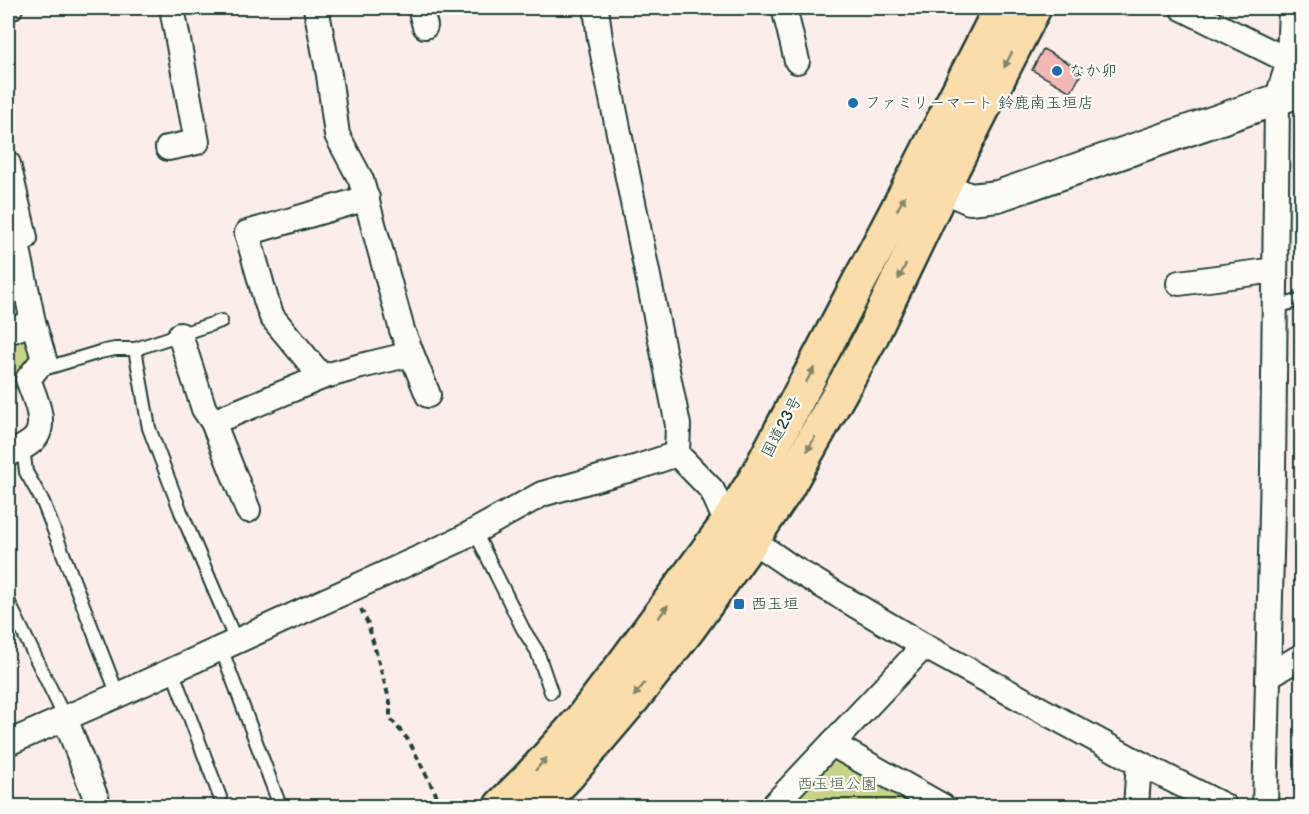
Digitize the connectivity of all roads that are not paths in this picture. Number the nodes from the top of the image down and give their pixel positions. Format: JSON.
{"nodes":[{"id":1,"x":172,"y":8,"type":"edge"},
{"id":2,"x":316,"y":8,"type":"edge"},
{"id":3,"x":596,"y":8,"type":"edge"},
{"id":4,"x":784,"y":8,"type":"edge"},
{"id":5,"x":1001,"y":8,"type":"edge"},
{"id":6,"x":1034,"y":8,"type":"edge"},
{"id":7,"x":1182,"y":8,"type":"edge"},
{"id":8,"x":1291,"y":8,"type":"edge"},
{"id":9,"x":797,"y":60,"type":"dead end"},
{"id":10,"x":1289,"y":61,"type":"junction"},
{"id":11,"x":1289,"y":96,"type":"edge"},
{"id":12,"x":168,"y":148,"type":"dead end"},
{"id":13,"x":8,"y":164,"type":"edge"},
{"id":14,"x":930,"y":180,"type":"junction"},
{"id":15,"x":367,"y":198,"type":"junction"},
{"id":16,"x":1275,"y":270,"type":"junction"},
{"id":17,"x":1179,"y":283,"type":"dead end"},
{"id":18,"x":1302,"y":300,"type":"edge"},
{"id":19,"x":1275,"y":307,"type":"junction"},
{"id":20,"x":221,"y":321,"type":"dead end"},
{"id":21,"x":33,"y":322,"type":"junction"},
{"id":22,"x":8,"y":332,"type":"edge"},
{"id":23,"x":180,"y":335,"type":"junction"},
{"id":24,"x":135,"y":349,"type":"junction"},
{"id":25,"x":411,"y":354,"type":"junction"},
{"id":26,"x":33,"y":372,"type":"junction"},
{"id":27,"x":322,"y":377,"type":"junction"},
{"id":28,"x":428,"y":395,"type":"dead end"},
{"id":29,"x":213,"y":422,"type":"junction"},
{"id":30,"x":15,"y":451,"type":"edge"},
{"id":31,"x":677,"y":454,"type":"junction"},
{"id":32,"x":248,"y":510,"type":"dead end"},
{"id":33,"x":475,"y":532,"type":"junction"},
{"id":34,"x":740,"y":532,"type":"junction"},
{"id":35,"x":8,"y":601,"type":"edge"},
{"id":36,"x":228,"y":644,"type":"junction"},
{"id":37,"x":924,"y":646,"type":"junction"},
{"id":38,"x":1302,"y":656,"type":"edge"},
{"id":39,"x":172,"y":670,"type":"junction"},
{"id":40,"x":1269,"y":675,"type":"junction"},
{"id":41,"x":551,"y":692,"type":"dead end"},
{"id":42,"x":118,"y":695,"type":"junction"},
{"id":43,"x":64,"y":718,"type":"junction"},
{"id":44,"x":8,"y":743,"type":"edge"},
{"id":45,"x":831,"y":744,"type":"junction"},
{"id":46,"x":1139,"y":763,"type":"junction"},
{"id":47,"x":220,"y":797,"type":"dead end"},
{"id":48,"x":99,"y":807,"type":"edge"},
{"id":49,"x":280,"y":807,"type":"edge"},
{"id":50,"x":501,"y":807,"type":"edge"},
{"id":51,"x":538,"y":807,"type":"edge"},
{"id":52,"x":773,"y":807,"type":"edge"},
{"id":53,"x":942,"y":807,"type":"edge"},
{"id":54,"x":1136,"y":807,"type":"edge"},
{"id":55,"x":1224,"y":807,"type":"edge"},
{"id":56,"x":1265,"y":807,"type":"edge"}],
"edges":[{"from":1,"to":12,"type":"street"},
{"from":2,"to":15,"type":"street"},
{"from":3,"to":31,"type":"street"},
{"from":4,"to":9,"type":"street"},
{"from":5,"to":14,"type":"highway","name":"国道23号"},
{"from":6,"to":14,"type":"highway","name":"国道23号","one_way":true},
{"from":7,"to":10,"type":"street"},
{"from":8,"to":10,"type":"street"},
{"from":10,"to":11,"type":"street"},
{"from":11,"to":14,"type":"street"},
{"from":11,"to":16,"type":"street"},
{"from":13,"to":21,"type":"street"},
{"from":14,"to":34,"type":"highway","name":"国道23号"},
{"from":15,"to":25,"type":"street"},
{"from":15,"to":27,"type":"street"},
{"from":16,"to":17,"type":"street"},
{"from":16,"to":19,"type":"street"},
{"from":18,"to":19,"type":"lane"},
{"from":19,"to":40,"type":"street"},
{"from":20,"to":23,"type":"lane"},
{"from":21,"to":22,"type":"street"},
{"from":21,"to":26,"type":"street"},
{"from":23,"to":24,"type":"lane"},
{"from":23,"to":29,"type":"street"},
{"from":24,"to":26,"type":"lane"},
{"from":24,"to":36,"type":"lane"},
{"from":25,"to":27,"type":"street"},
{"from":25,"to":28,"type":"street"},
{"from":26,"to":30,"type":"street"},
{"from":27,"to":29,"type":"street"},
{"from":29,"to":32,"type":"street"},
{"from":30,"to":42,"type":"lane"},
{"from":31,"to":33,"type":"street"},
{"from":31,"to":34,"type":"street"},
{"from":33,"to":36,"type":"street"},
{"from":33,"to":41,"type":"lane"},
{"from":34,"to":37,"type":"street"},
{"from":50,"to":34,"type":"highway","name":"国道23号","one_way":true},
{"from":34,"to":51,"type":"highway","name":"国道23号","one_way":true},
{"from":35,"to":43,"type":"lane"},
{"from":36,"to":39,"type":"street"},
{"from":36,"to":49,"type":"lane"},
{"from":37,"to":45,"type":"street"},
{"from":37,"to":46,"type":"street"},
{"from":38,"to":40,"type":"street"},
{"from":39,"to":42,"type":"street"},
{"from":39,"to":47,"type":"lane"},
{"from":40,"to":56,"type":"street"},
{"from":42,"to":43,"type":"street"},
{"from":43,"to":44,"type":"street"},
{"from":43,"to":48,"type":"street"},
{"from":45,"to":52,"type":"street"},
{"from":45,"to":53,"type":"street"},
{"from":46,"to":54,"type":"street"},
{"from":46,"to":55,"type":"street"}]}
